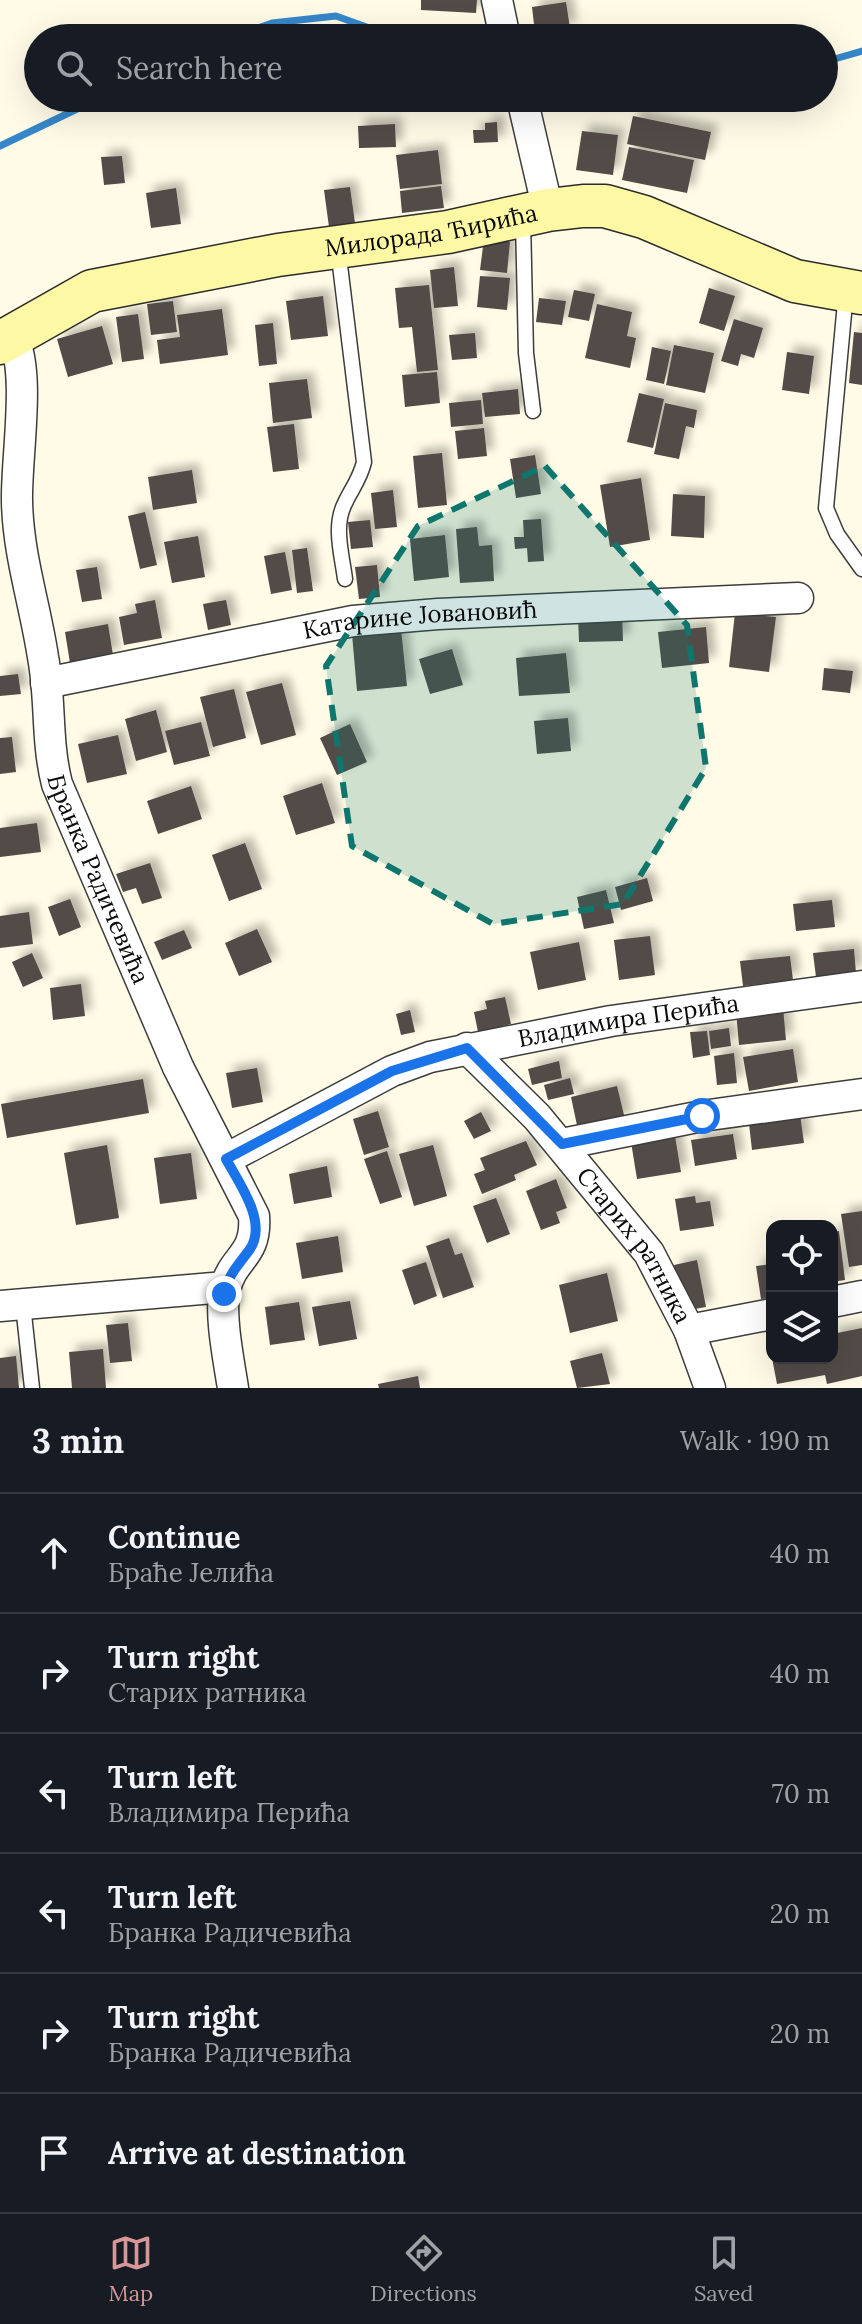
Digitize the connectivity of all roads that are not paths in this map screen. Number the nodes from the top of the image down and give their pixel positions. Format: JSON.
{"nodes":[{"id":1,"x":497,"y":0,"type":"edge"},
{"id":2,"x":502,"y":24,"type":"edge"},
{"id":3,"x":524,"y":112,"type":"edge"},
{"id":4,"x":535,"y":213,"type":"junction"},
{"id":5,"x":338,"y":249,"type":"junction"},
{"id":6,"x":854,"y":292,"type":"edge"},
{"id":7,"x":7,"y":341,"type":"edge"},
{"id":8,"x":533,"y":411,"type":"dead end"},
{"id":9,"x":862,"y":569,"type":"edge"},
{"id":10,"x":345,"y":579,"type":"dead end"},
{"id":11,"x":798,"y":598,"type":"dead end"},
{"id":12,"x":46,"y":683,"type":"junction"},
{"id":13,"x":862,"y":986,"type":"edge"},
{"id":14,"x":467,"y":1048,"type":"junction"},
{"id":15,"x":862,"y":1094,"type":"edge"},
{"id":16,"x":562,"y":1144,"type":"junction"},
{"id":17,"x":226,"y":1159,"type":"junction"},
{"id":18,"x":225,"y":1287,"type":"junction"},
{"id":19,"x":862,"y":1296,"type":"edge"},
{"id":20,"x":838,"y":1301,"type":"edge"},
{"id":21,"x":11,"y":1305,"type":"edge"},
{"id":22,"x":766,"y":1315,"type":"edge"},
{"id":23,"x":689,"y":1330,"type":"junction"},
{"id":24,"x":32,"y":1388,"type":"edge"},
{"id":25,"x":233,"y":1388,"type":"edge"},
{"id":26,"x":710,"y":1388,"type":"edge"}],
"edges":[{"from":1,"to":2,"type":"street"},
{"from":3,"to":4,"type":"street"},
{"from":4,"to":5,"type":"street","name":"Милорада Ћирића"},
{"from":4,"to":6,"type":"street","name":"Милорада Ћирића"},
{"from":4,"to":8,"type":"lane"},
{"from":5,"to":7,"type":"street","name":"Милорада Ћирића"},
{"from":5,"to":10,"type":"lane"},
{"from":6,"to":9,"type":"lane"},
{"from":7,"to":12,"type":"street","name":"Бранка Радичевића"},
{"from":11,"to":12,"type":"street","name":"Катарине Јовановић"},
{"from":12,"to":17,"type":"street","name":"Бранка Радичевића"},
{"from":13,"to":14,"type":"street","name":"Владимира Перића"},
{"from":14,"to":16,"type":"street","name":"Старих ратника"},
{"from":14,"to":17,"type":"street","name":"Владимира Перића"},
{"from":15,"to":16,"type":"street"},
{"from":16,"to":23,"type":"street","name":"Старих ратника"},
{"from":17,"to":18,"type":"street","name":"Бранка Радичевића"},
{"from":18,"to":21,"type":"street"},
{"from":18,"to":25,"type":"street"},
{"from":19,"to":20,"type":"street"},
{"from":21,"to":24,"type":"lane"},
{"from":22,"to":23,"type":"street"},
{"from":23,"to":26,"type":"street","name":"Старих ратника"}]}
